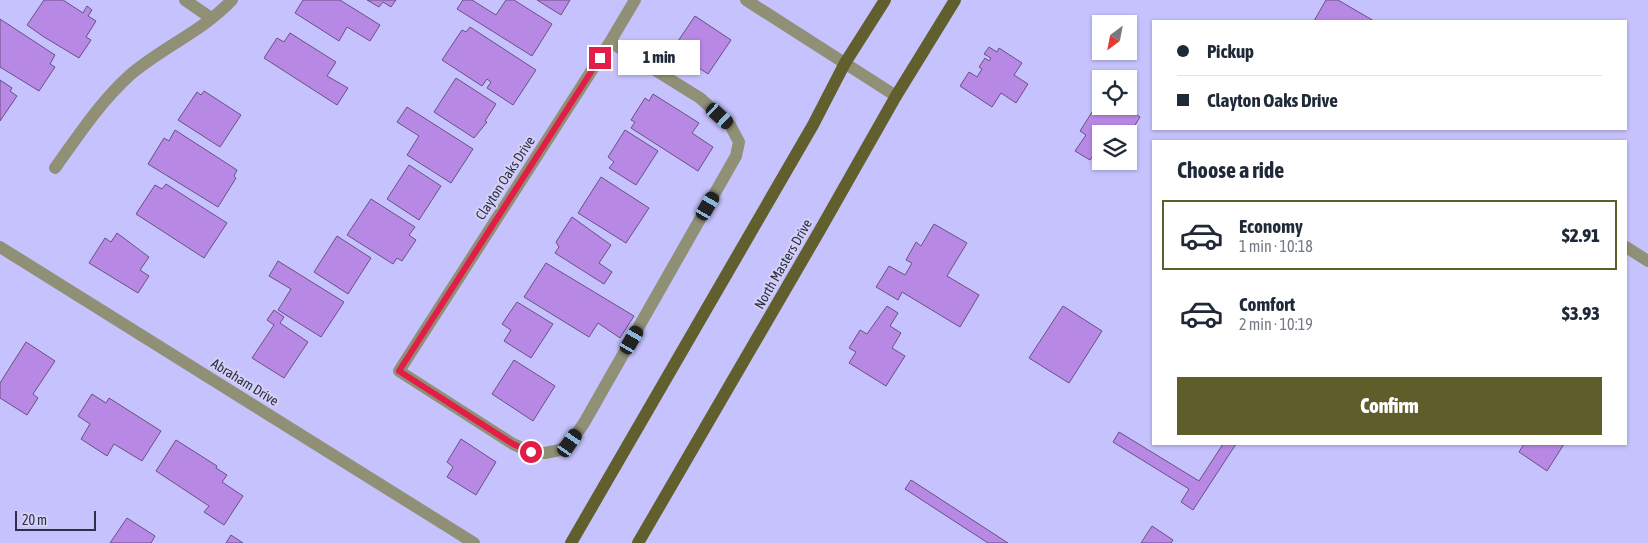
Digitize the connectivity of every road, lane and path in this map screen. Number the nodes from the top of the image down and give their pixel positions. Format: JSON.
{"nodes":[{"id":1,"x":185,"y":0,"type":"edge"},
{"id":2,"x":232,"y":0,"type":"edge"},
{"id":3,"x":635,"y":0,"type":"edge"},
{"id":4,"x":746,"y":0,"type":"edge"},
{"id":5,"x":885,"y":0,"type":"edge"},
{"id":6,"x":955,"y":0,"type":"edge"},
{"id":7,"x":211,"y":18,"type":"junction"},
{"id":8,"x":610,"y":42,"type":"junction"},
{"id":9,"x":845,"y":63,"type":"junction"},
{"id":10,"x":896,"y":96,"type":"junction"},
{"id":11,"x":55,"y":168,"type":"dead end"},
{"id":12,"x":0,"y":247,"type":"edge"},
{"id":13,"x":1627,"y":248,"type":"edge"},
{"id":14,"x":1648,"y":261,"type":"edge"},
{"id":15,"x":474,"y":543,"type":"edge"},
{"id":16,"x":571,"y":543,"type":"edge"},
{"id":17,"x":638,"y":543,"type":"edge"}],
"edges":[{"from":1,"to":7,"type":"street"},
{"from":2,"to":7,"type":"street"},
{"from":3,"to":8,"type":"street","name":"Clayton Oaks Drive"},
{"from":4,"to":9,"type":"street"},
{"from":5,"to":9,"type":"main road"},
{"from":6,"to":10,"type":"main road","name":"North Masters Drive"},
{"from":7,"to":11,"type":"street"},
{"from":8,"to":8,"type":"street","name":"Clayton Oaks Drive"},
{"from":9,"to":10,"type":"street"},
{"from":9,"to":16,"type":"main road"},
{"from":10,"to":17,"type":"main road","name":"North Masters Drive"},
{"from":12,"to":15,"type":"street","name":"Abraham Drive"},
{"from":13,"to":14,"type":"street"}]}
